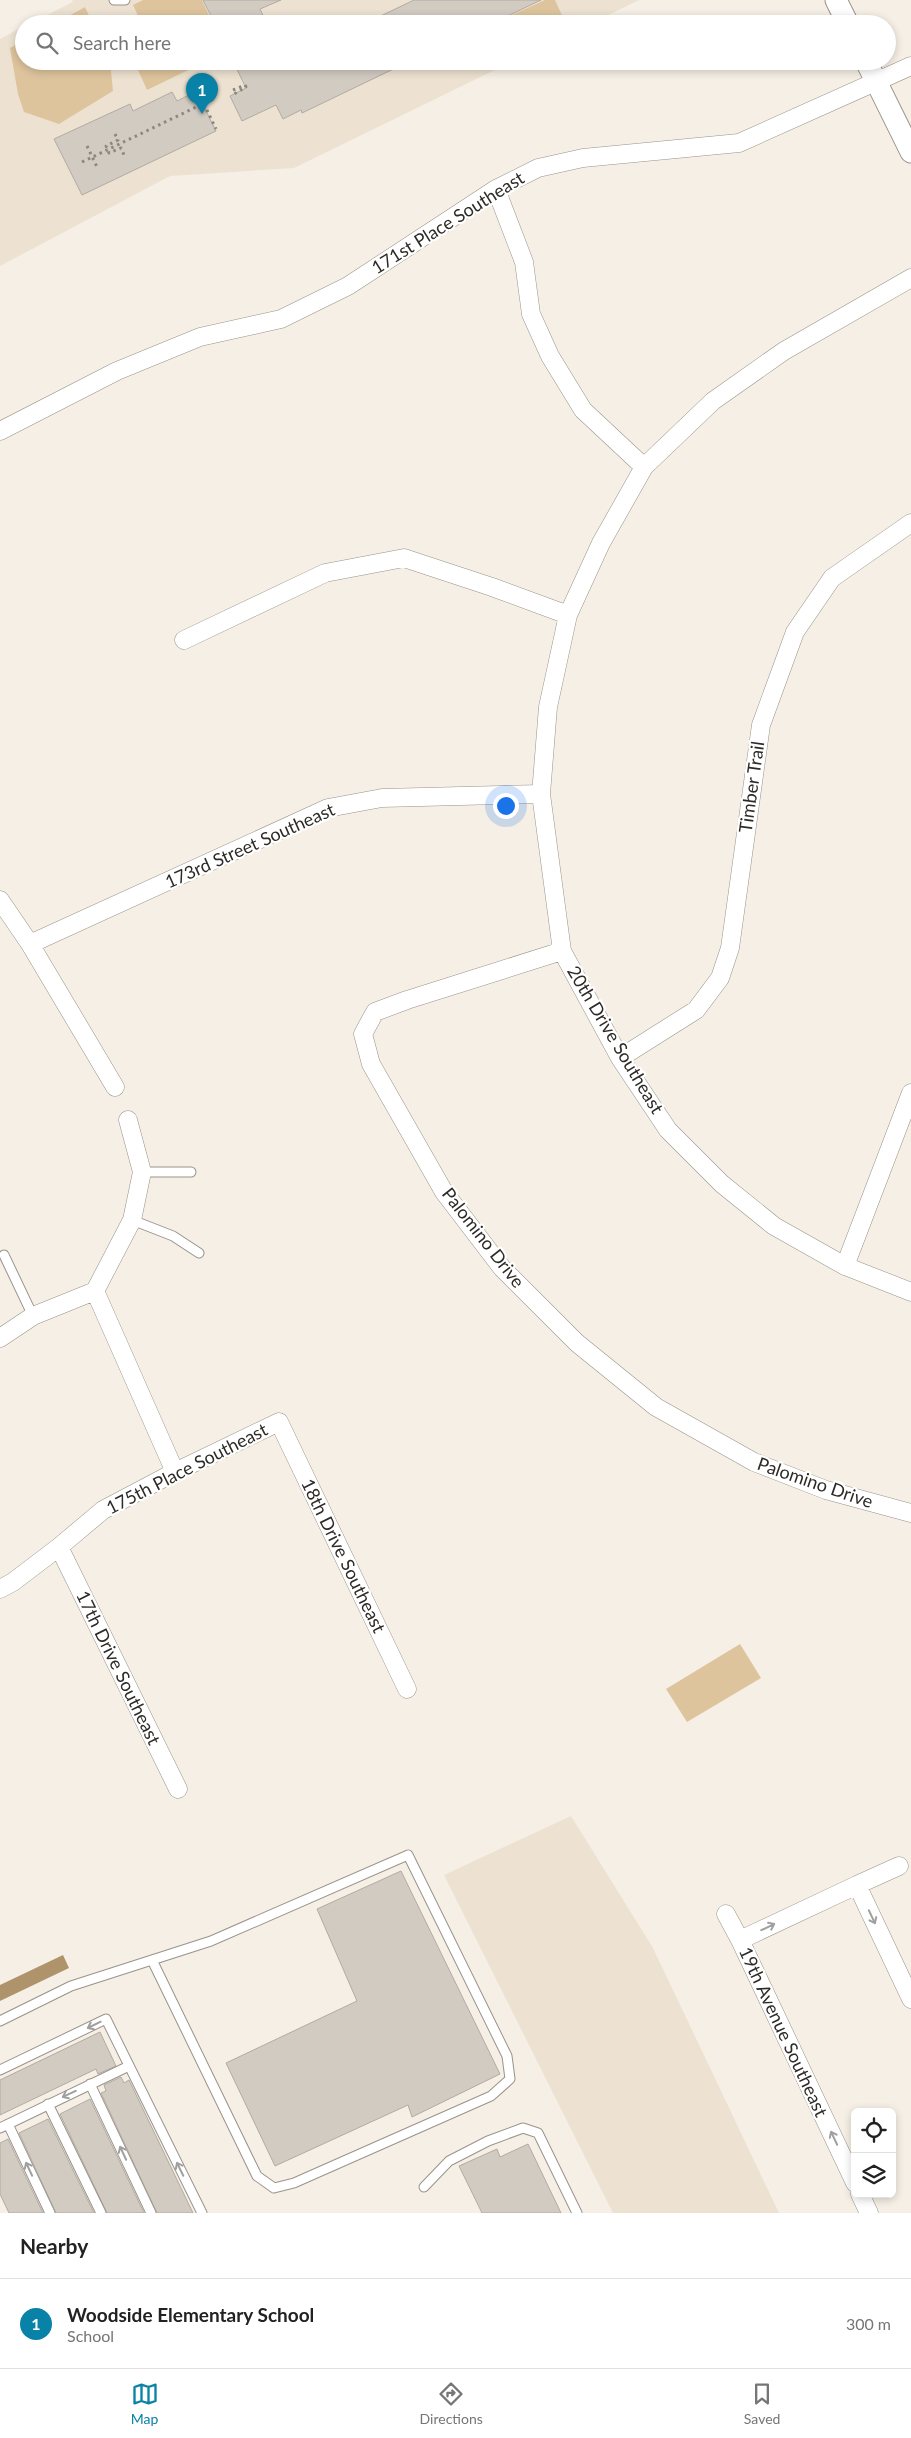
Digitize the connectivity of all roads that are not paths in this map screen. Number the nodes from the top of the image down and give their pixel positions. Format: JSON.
{"nodes":[{"id":1,"x":114,"y":0,"type":"edge"},
{"id":2,"x":125,"y":0,"type":"edge"},
{"id":3,"x":836,"y":0,"type":"edge"},
{"id":4,"x":844,"y":15,"type":"edge"},
{"id":5,"x":911,"y":66,"type":"edge"},
{"id":6,"x":870,"y":70,"type":"edge"},
{"id":7,"x":876,"y":82,"type":"junction"},
{"id":8,"x":911,"y":152,"type":"edge"},
{"id":9,"x":496,"y":189,"type":"junction"},
{"id":10,"x":911,"y":278,"type":"edge"},
{"id":11,"x":0,"y":431,"type":"edge"},
{"id":12,"x":644,"y":467,"type":"junction"},
{"id":13,"x":911,"y":523,"type":"edge"},
{"id":14,"x":568,"y":615,"type":"junction"},
{"id":15,"x":184,"y":640,"type":"dead end"},
{"id":16,"x":541,"y":794,"type":"junction"},
{"id":17,"x":0,"y":900,"type":"edge"},
{"id":18,"x":30,"y":944,"type":"junction"},
{"id":19,"x":562,"y":951,"type":"junction"},
{"id":20,"x":620,"y":1058,"type":"junction"},
{"id":21,"x":114,"y":1087,"type":"dead end"},
{"id":22,"x":911,"y":1093,"type":"edge"},
{"id":23,"x":128,"y":1120,"type":"dead end"},
{"id":24,"x":142,"y":1172,"type":"junction"},
{"id":25,"x":191,"y":1172,"type":"dead end"},
{"id":26,"x":132,"y":1220,"type":"junction"},
{"id":27,"x":199,"y":1253,"type":"dead end"},
{"id":28,"x":4,"y":1255,"type":"dead end"},
{"id":29,"x":845,"y":1266,"type":"junction"},
{"id":30,"x":95,"y":1291,"type":"junction"},
{"id":31,"x":911,"y":1292,"type":"edge"},
{"id":32,"x":33,"y":1316,"type":"junction"},
{"id":33,"x":0,"y":1338,"type":"edge"},
{"id":34,"x":279,"y":1422,"type":"joint"},
{"id":35,"x":174,"y":1472,"type":"junction"},
{"id":36,"x":911,"y":1513,"type":"edge"},
{"id":37,"x":59,"y":1547,"type":"junction"},
{"id":38,"x":0,"y":1589,"type":"edge"},
{"id":39,"x":407,"y":1689,"type":"dead end"},
{"id":40,"x":178,"y":1790,"type":"dead end"},
{"id":41,"x":899,"y":1866,"type":"dead end"},
{"id":42,"x":857,"y":1885,"type":"junction"},
{"id":43,"x":726,"y":1914,"type":"dead end"},
{"id":44,"x":740,"y":1940,"type":"junction"},
{"id":45,"x":152,"y":1960,"type":"junction"},
{"id":46,"x":911,"y":1999,"type":"edge"},
{"id":47,"x":0,"y":2020,"type":"edge"},
{"id":48,"x":129,"y":2066,"type":"junction"},
{"id":49,"x":0,"y":2070,"type":"edge"},
{"id":50,"x":90,"y":2084,"type":"junction"},
{"id":51,"x":48,"y":2104,"type":"junction"},
{"id":52,"x":4,"y":2126,"type":"edge"},
{"id":53,"x":851,"y":2174,"type":"edge"},
{"id":54,"x":424,"y":2187,"type":"dead end"},
{"id":55,"x":862,"y":2198,"type":"edge"},
{"id":56,"x":50,"y":2213,"type":"edge"},
{"id":57,"x":101,"y":2213,"type":"edge"},
{"id":58,"x":151,"y":2213,"type":"edge"},
{"id":59,"x":202,"y":2213,"type":"edge"},
{"id":60,"x":577,"y":2213,"type":"edge"},
{"id":61,"x":869,"y":2213,"type":"edge"}],
"edges":[{"from":1,"to":2,"type":"lane"},
{"from":3,"to":4,"type":"street"},
{"from":5,"to":7,"type":"street","name":"171st Place Southeast"},
{"from":6,"to":7,"type":"street"},
{"from":7,"to":8,"type":"street"},
{"from":7,"to":9,"type":"street","name":"171st Place Southeast"},
{"from":9,"to":11,"type":"street","name":"171st Place Southeast"},
{"from":9,"to":12,"type":"street"},
{"from":10,"to":12,"type":"street","name":"20th Drive Southeast"},
{"from":12,"to":14,"type":"street","name":"20th Drive Southeast"},
{"from":13,"to":20,"type":"street","name":"Timber Trail"},
{"from":14,"to":15,"type":"street"},
{"from":14,"to":16,"type":"street","name":"20th Drive Southeast"},
{"from":16,"to":18,"type":"street","name":"173rd Street Southeast"},
{"from":16,"to":19,"type":"street","name":"20th Drive Southeast"},
{"from":17,"to":18,"type":"street"},
{"from":18,"to":21,"type":"street"},
{"from":19,"to":20,"type":"street","name":"20th Drive Southeast"},
{"from":19,"to":36,"type":"street","name":"Palomino Drive"},
{"from":20,"to":29,"type":"street","name":"20th Drive Southeast"},
{"from":22,"to":29,"type":"street"},
{"from":23,"to":24,"type":"street"},
{"from":24,"to":25,"type":"lane"},
{"from":24,"to":26,"type":"street"},
{"from":26,"to":27,"type":"lane"},
{"from":26,"to":30,"type":"street"},
{"from":28,"to":32,"type":"lane"},
{"from":29,"to":31,"type":"street","name":"20th Drive Southeast"},
{"from":30,"to":32,"type":"street"},
{"from":30,"to":35,"type":"street"},
{"from":32,"to":33,"type":"street"},
{"from":34,"to":35,"type":"street","name":"175th Place Southeast"},
{"from":34,"to":39,"type":"street","name":"18th Drive Southeast"},
{"from":35,"to":37,"type":"street","name":"175th Place Southeast"},
{"from":37,"to":38,"type":"street","name":"175th Place Southeast"},
{"from":37,"to":40,"type":"street","name":"17th Drive Southeast"},
{"from":41,"to":42,"type":"street","name":"19th Avenue Southeast"},
{"from":44,"to":42,"type":"street","name":"19th Avenue Southeast","one_way":true},
{"from":42,"to":46,"type":"street","one_way":true},
{"from":43,"to":44,"type":"street"},
{"from":53,"to":44,"type":"street","name":"19th Avenue Southeast","one_way":true},
{"from":45,"to":45,"type":"lane"},
{"from":45,"to":47,"type":"lane"},
{"from":48,"to":49,"type":"lane","one_way":true},
{"from":48,"to":50,"type":"lane"},
{"from":59,"to":48,"type":"lane","one_way":true},
{"from":50,"to":51,"type":"lane","one_way":true},
{"from":58,"to":50,"type":"lane","one_way":true},
{"from":51,"to":52,"type":"lane"},
{"from":51,"to":57,"type":"lane"},
{"from":56,"to":52,"type":"lane","one_way":true},
{"from":54,"to":60,"type":"lane"},
{"from":55,"to":61,"type":"street"}]}
